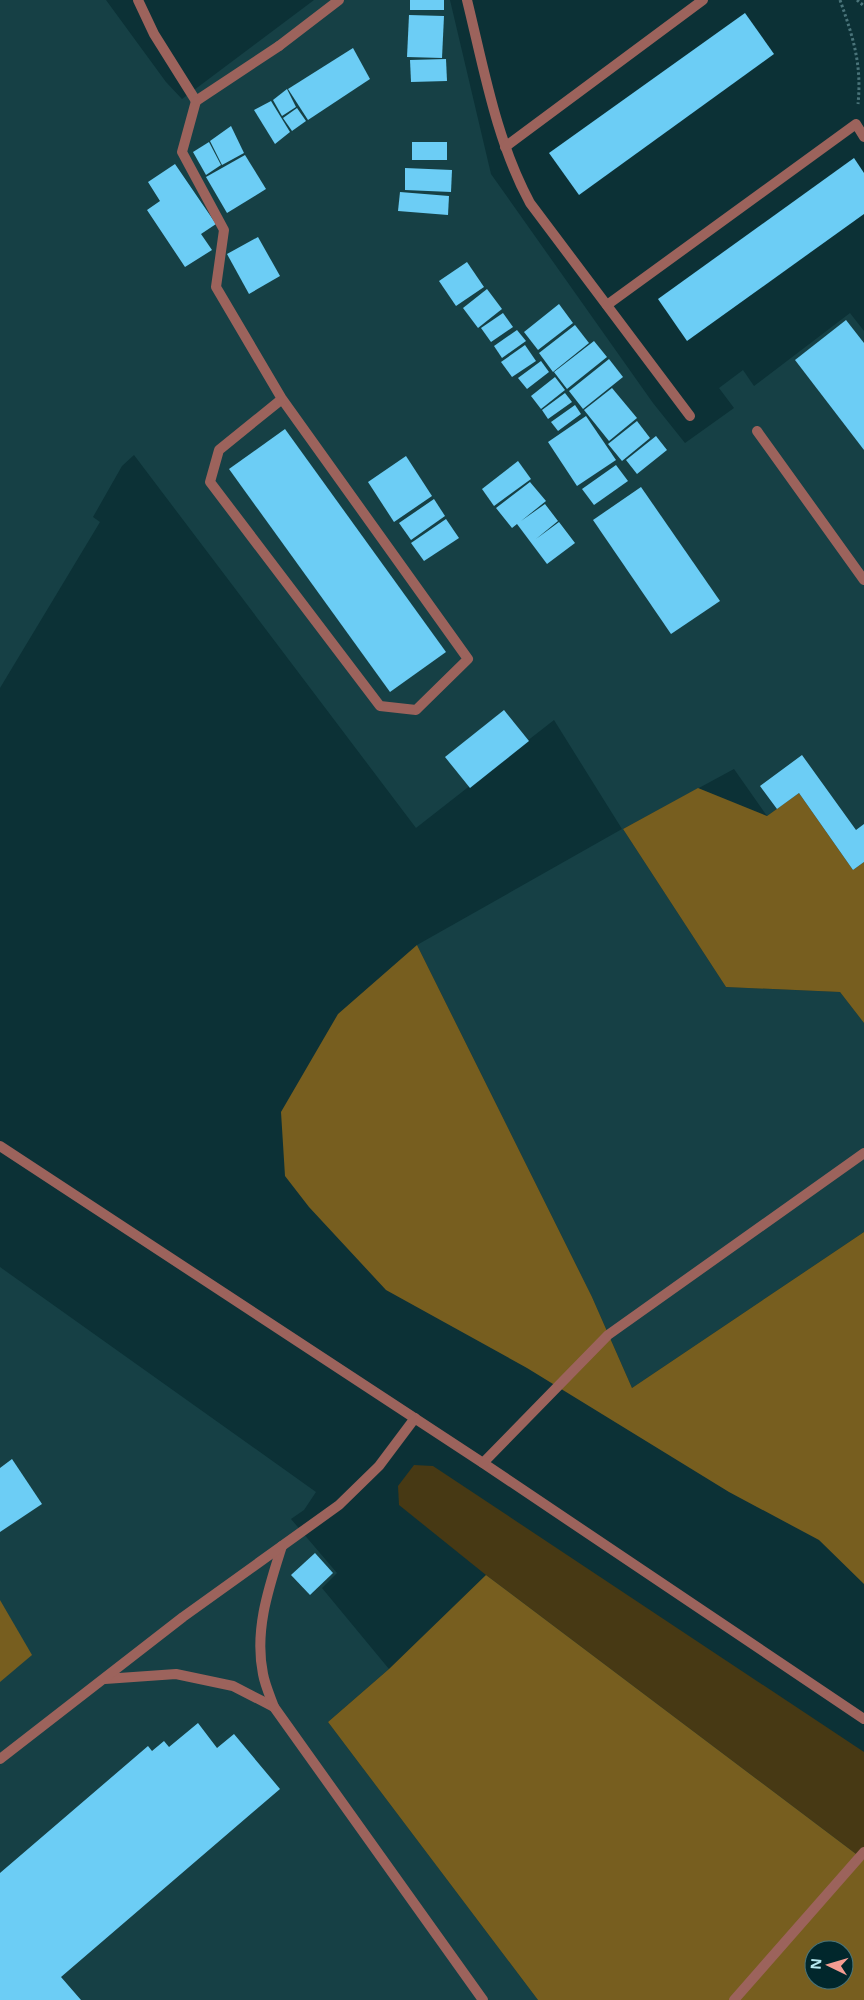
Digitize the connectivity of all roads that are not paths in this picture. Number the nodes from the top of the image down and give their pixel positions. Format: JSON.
{"nodes":[{"id":1,"x":138,"y":0,"type":"edge"},
{"id":2,"x":339,"y":0,"type":"edge"},
{"id":3,"x":467,"y":0,"type":"edge"},
{"id":4,"x":704,"y":0,"type":"edge"},
{"id":5,"x":196,"y":102,"type":"junction"},
{"id":6,"x":864,"y":137,"type":"edge"},
{"id":7,"x":504,"y":147,"type":"junction"},
{"id":8,"x":607,"y":305,"type":"junction"},
{"id":9,"x":282,"y":399,"type":"junction"},
{"id":10,"x":690,"y":416,"type":"dead end"},
{"id":11,"x":757,"y":431,"type":"dead end"},
{"id":12,"x":864,"y":580,"type":"edge"},
{"id":13,"x":0,"y":1146,"type":"edge"},
{"id":14,"x":864,"y":1153,"type":"edge"},
{"id":15,"x":415,"y":1418,"type":"junction"},
{"id":16,"x":483,"y":1463,"type":"junction"},
{"id":17,"x":282,"y":1546,"type":"junction"},
{"id":18,"x":104,"y":1679,"type":"junction"},
{"id":19,"x":274,"y":1707,"type":"junction"},
{"id":20,"x":864,"y":1719,"type":"edge"},
{"id":21,"x":0,"y":1759,"type":"edge"},
{"id":22,"x":864,"y":1852,"type":"edge"},
{"id":23,"x":484,"y":2000,"type":"edge"},
{"id":24,"x":734,"y":2000,"type":"edge"}],
"edges":[{"from":1,"to":5,"type":"street"},
{"from":2,"to":5,"type":"street"},
{"from":3,"to":7,"type":"street"},
{"from":4,"to":7,"type":"street"},
{"from":5,"to":9,"type":"street"},
{"from":6,"to":8,"type":"street"},
{"from":7,"to":8,"type":"street"},
{"from":8,"to":10,"type":"street"},
{"from":9,"to":9,"type":"street"},
{"from":11,"to":12,"type":"street"},
{"from":13,"to":15,"type":"street"},
{"from":14,"to":16,"type":"street"},
{"from":15,"to":16,"type":"street"},
{"from":15,"to":17,"type":"street"},
{"from":16,"to":20,"type":"street"},
{"from":17,"to":18,"type":"street"},
{"from":17,"to":19,"type":"street"},
{"from":18,"to":19,"type":"street"},
{"from":18,"to":21,"type":"street"},
{"from":19,"to":23,"type":"street"},
{"from":22,"to":24,"type":"street"}]}
